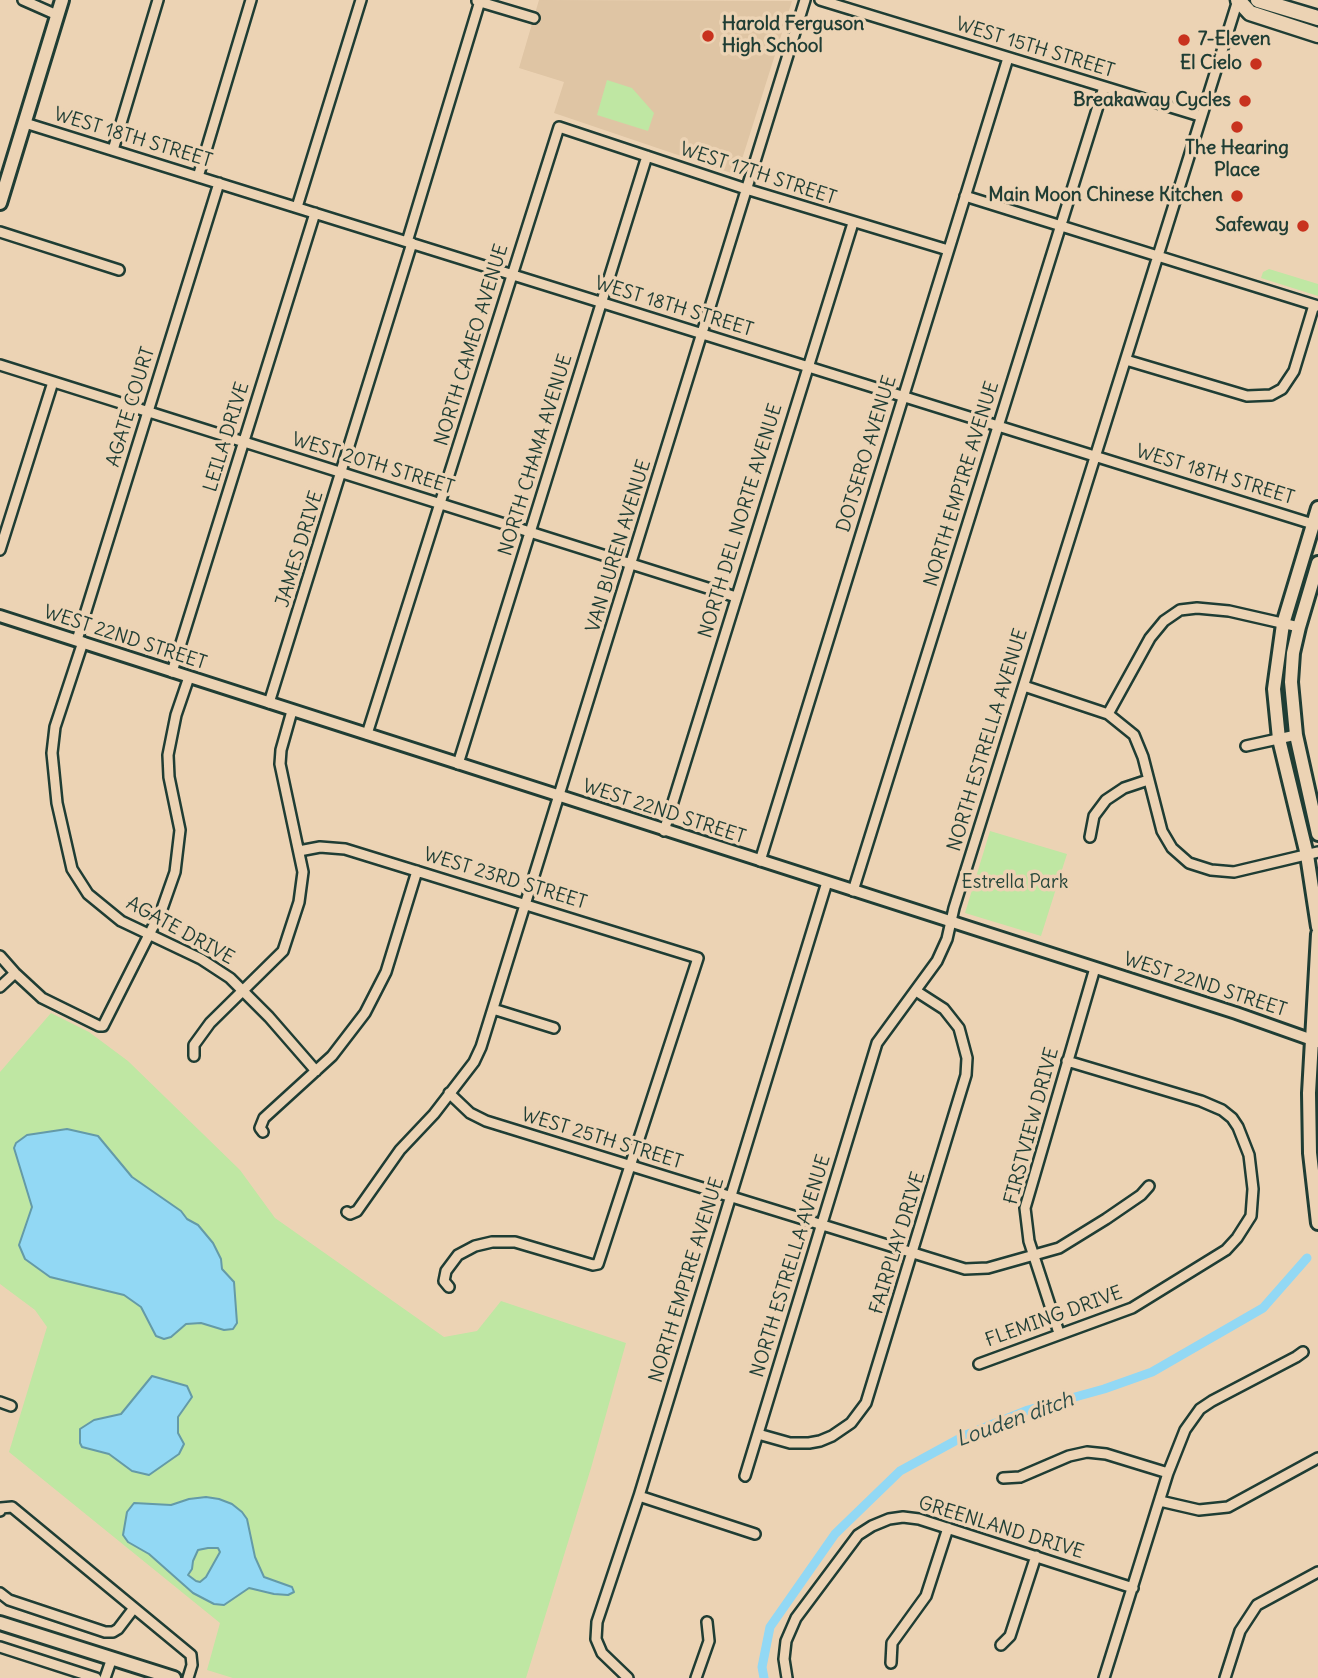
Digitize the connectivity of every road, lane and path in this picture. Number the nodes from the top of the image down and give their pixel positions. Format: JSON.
{"nodes":[{"id":1,"x":23,"y":0,"type":"edge"},
{"id":2,"x":62,"y":0,"type":"edge"},
{"id":3,"x":158,"y":0,"type":"edge"},
{"id":4,"x":251,"y":0,"type":"edge"},
{"id":5,"x":361,"y":0,"type":"edge"},
{"id":6,"x":805,"y":0,"type":"edge"},
{"id":7,"x":820,"y":0,"type":"edge"},
{"id":8,"x":1238,"y":0,"type":"edge"},
{"id":9,"x":1258,"y":0,"type":"edge"},
{"id":10,"x":478,"y":1,"type":"edge"},
{"id":11,"x":57,"y":15,"type":"junction"},
{"id":12,"x":534,"y":18,"type":"dead end"},
{"id":13,"x":1318,"y":18,"type":"edge"},
{"id":14,"x":1318,"y":35,"type":"edge"},
{"id":15,"x":1008,"y":58,"type":"junction"},
{"id":16,"x":1104,"y":87,"type":"junction"},
{"id":17,"x":1200,"y":116,"type":"junction"},
{"id":18,"x":25,"y":123,"type":"junction"},
{"id":19,"x":559,"y":127,"type":"joint"},
{"id":20,"x":113,"y":150,"type":"junction"},
{"id":21,"x":647,"y":156,"type":"junction"},
{"id":22,"x":198,"y":177,"type":"junction"},
{"id":23,"x":219,"y":183,"type":"junction"},
{"id":24,"x":746,"y":189,"type":"junction"},
{"id":25,"x":965,"y":195,"type":"junction"},
{"id":26,"x":0,"y":203,"type":"edge"},
{"id":27,"x":297,"y":207,"type":"junction"},
{"id":28,"x":315,"y":213,"type":"junction"},
{"id":29,"x":853,"y":223,"type":"junction"},
{"id":30,"x":1061,"y":225,"type":"junction"},
{"id":31,"x":0,"y":232,"type":"edge"},
{"id":32,"x":409,"y":243,"type":"junction"},
{"id":33,"x":948,"y":250,"type":"junction"},
{"id":34,"x":1157,"y":257,"type":"junction"},
{"id":35,"x":119,"y":270,"type":"dead end"},
{"id":36,"x":512,"y":275,"type":"junction"},
{"id":37,"x":601,"y":302,"type":"junction"},
{"id":38,"x":1316,"y":306,"type":"edge"},
{"id":39,"x":702,"y":334,"type":"junction"},
{"id":40,"x":1126,"y":360,"type":"junction"},
{"id":41,"x":0,"y":365,"type":"edge"},
{"id":42,"x":808,"y":367,"type":"junction"},
{"id":43,"x":52,"y":382,"type":"junction"},
{"id":44,"x":904,"y":397,"type":"junction"},
{"id":45,"x":148,"y":412,"type":"junction"},
{"id":46,"x":999,"y":426,"type":"junction"},
{"id":47,"x":244,"y":442,"type":"junction"},
{"id":48,"x":1095,"y":456,"type":"junction"},
{"id":49,"x":342,"y":473,"type":"junction"},
{"id":50,"x":441,"y":504,"type":"junction"},
{"id":51,"x":1318,"y":508,"type":"edge"},
{"id":52,"x":1315,"y":525,"type":"edge"},
{"id":53,"x":530,"y":532,"type":"junction"},
{"id":54,"x":0,"y":550,"type":"edge"},
{"id":55,"x":631,"y":564,"type":"junction"},
{"id":56,"x":1318,"y":564,"type":"edge"},
{"id":57,"x":736,"y":597,"type":"junction"},
{"id":58,"x":0,"y":616,"type":"edge"},
{"id":59,"x":1283,"y":624,"type":"junction"},
{"id":60,"x":1299,"y":627,"type":"junction"},
{"id":61,"x":80,"y":641,"type":"junction"},
{"id":62,"x":173,"y":672,"type":"junction"},
{"id":63,"x":188,"y":677,"type":"junction"},
{"id":64,"x":1024,"y":687,"type":"junction"},
{"id":65,"x":269,"y":703,"type":"junction"},
{"id":66,"x":292,"y":711,"type":"junction"},
{"id":67,"x":1108,"y":714,"type":"junction"},
{"id":68,"x":367,"y":734,"type":"junction"},
{"id":69,"x":1296,"y":735,"type":"junction"},
{"id":70,"x":1279,"y":739,"type":"junction"},
{"id":71,"x":1246,"y":746,"type":"dead end"},
{"id":72,"x":458,"y":764,"type":"junction"},
{"id":73,"x":1149,"y":780,"type":"junction"},
{"id":74,"x":559,"y":797,"type":"junction"},
{"id":75,"x":664,"y":831,"type":"junction"},
{"id":76,"x":1318,"y":834,"type":"edge"},
{"id":77,"x":1090,"y":837,"type":"dead end"},
{"id":78,"x":299,"y":851,"type":"junction"},
{"id":79,"x":1313,"y":853,"type":"edge"},
{"id":80,"x":760,"y":861,"type":"junction"},
{"id":81,"x":417,"y":870,"type":"junction"},
{"id":82,"x":827,"y":882,"type":"junction"},
{"id":83,"x":853,"y":891,"type":"junction"},
{"id":84,"x":524,"y":904,"type":"junction"},
{"id":85,"x":952,"y":922,"type":"junction"},
{"id":86,"x":1318,"y":928,"type":"edge"},
{"id":87,"x":1318,"y":934,"type":"edge"},
{"id":88,"x":149,"y":936,"type":"junction"},
{"id":89,"x":0,"y":956,"type":"edge"},
{"id":90,"x":1095,"y":968,"type":"junction"},
{"id":91,"x":15,"y":973,"type":"junction"},
{"id":92,"x":0,"y":988,"type":"edge"},
{"id":93,"x":243,"y":991,"type":"junction"},
{"id":94,"x":916,"y":991,"type":"junction"},
{"id":95,"x":493,"y":1009,"type":"junction"},
{"id":96,"x":554,"y":1028,"type":"dead end"},
{"id":97,"x":1315,"y":1041,"type":"edge"},
{"id":98,"x":194,"y":1056,"type":"dead end"},
{"id":99,"x":1067,"y":1061,"type":"junction"},
{"id":100,"x":316,"y":1071,"type":"junction"},
{"id":101,"x":449,"y":1093,"type":"junction"},
{"id":102,"x":262,"y":1132,"type":"dead end"},
{"id":103,"x":631,"y":1165,"type":"junction"},
{"id":104,"x":1149,"y":1185,"type":"dead end"},
{"id":105,"x":730,"y":1198,"type":"junction"},
{"id":106,"x":347,"y":1212,"type":"dead end"},
{"id":107,"x":1318,"y":1223,"type":"edge"},
{"id":108,"x":822,"y":1225,"type":"junction"},
{"id":109,"x":913,"y":1253,"type":"junction"},
{"id":110,"x":1034,"y":1255,"type":"junction"},
{"id":111,"x":449,"y":1287,"type":"dead end"},
{"id":112,"x":1059,"y":1333,"type":"junction"},
{"id":113,"x":1303,"y":1352,"type":"dead end"},
{"id":114,"x":978,"y":1364,"type":"dead end"},
{"id":115,"x":0,"y":1402,"type":"edge"},
{"id":116,"x":11,"y":1406,"type":"dead end"},
{"id":117,"x":758,"y":1434,"type":"junction"},
{"id":118,"x":1318,"y":1458,"type":"edge"},
{"id":119,"x":1168,"y":1473,"type":"junction"},
{"id":120,"x":745,"y":1476,"type":"dead end"},
{"id":121,"x":1003,"y":1478,"type":"dead end"},
{"id":122,"x":639,"y":1496,"type":"junction"},
{"id":123,"x":1160,"y":1501,"type":"junction"},
{"id":124,"x":0,"y":1511,"type":"edge"},
{"id":125,"x":948,"y":1528,"type":"junction"},
{"id":126,"x":755,"y":1534,"type":"dead end"},
{"id":127,"x":1036,"y":1556,"type":"junction"},
{"id":128,"x":1318,"y":1572,"type":"edge"},
{"id":129,"x":1133,"y":1588,"type":"junction"},
{"id":130,"x":0,"y":1593,"type":"edge"},
{"id":131,"x":134,"y":1608,"type":"junction"},
{"id":132,"x":707,"y":1622,"type":"dead end"},
{"id":133,"x":0,"y":1623,"type":"edge"},
{"id":134,"x":1000,"y":1646,"type":"dead end"},
{"id":135,"x":0,"y":1647,"type":"edge"},
{"id":136,"x":112,"y":1658,"type":"junction"},
{"id":137,"x":891,"y":1663,"type":"dead end"},
{"id":138,"x":96,"y":1678,"type":"edge"},
{"id":139,"x":105,"y":1678,"type":"edge"},
{"id":140,"x":174,"y":1678,"type":"edge"},
{"id":141,"x":188,"y":1678,"type":"edge"},
{"id":142,"x":628,"y":1678,"type":"edge"},
{"id":143,"x":696,"y":1678,"type":"edge"},
{"id":144,"x":787,"y":1678,"type":"edge"},
{"id":145,"x":1104,"y":1678,"type":"edge"},
{"id":146,"x":1225,"y":1678,"type":"edge"}],
"edges":[{"from":1,"to":11,"type":"street"},
{"from":2,"to":11,"type":"main road"},
{"from":3,"to":20,"type":"street"},
{"from":4,"to":22,"type":"street"},
{"from":5,"to":27,"type":"street"},
{"from":6,"to":24,"type":"street","name":"VAN BUREN AVENUE"},
{"from":7,"to":15,"type":"street","name":"WEST 15TH STREET"},
{"from":8,"to":14,"type":"highway"},
{"from":8,"to":17,"type":"street","name":"NORTH ESTRELLA AVENUE"},
{"from":9,"to":13,"type":"highway"},
{"from":10,"to":12,"type":"street"},
{"from":10,"to":32,"type":"street","name":"JAMES DRIVE"},
{"from":11,"to":18,"type":"main road"},
{"from":15,"to":16,"type":"street","name":"WEST 15TH STREET"},
{"from":15,"to":25,"type":"street","name":"DOTSERO AVENUE"},
{"from":16,"to":17,"type":"street","name":"WEST 15TH STREET"},
{"from":16,"to":30,"type":"street","name":"NORTH EMPIRE AVENUE"},
{"from":17,"to":34,"type":"street","name":"NORTH ESTRELLA AVENUE"},
{"from":18,"to":20,"type":"street","name":"WEST 18TH STREET"},
{"from":18,"to":26,"type":"main road"},
{"from":19,"to":21,"type":"street","name":"WEST 17TH STREET"},
{"from":19,"to":36,"type":"street","name":"NORTH CAMEO AVENUE"},
{"from":20,"to":22,"type":"street","name":"WEST 18TH STREET"},
{"from":21,"to":24,"type":"street","name":"WEST 17TH STREET"},
{"from":21,"to":37,"type":"street","name":"NORTH CHAMA AVENUE"},
{"from":22,"to":23,"type":"street","name":"WEST 18TH STREET"},
{"from":23,"to":27,"type":"street","name":"WEST 18TH STREET"},
{"from":23,"to":45,"type":"street","name":"AGATE COURT"},
{"from":24,"to":29,"type":"street","name":"WEST 17TH STREET"},
{"from":24,"to":39,"type":"street","name":"VAN BUREN AVENUE"},
{"from":25,"to":30,"type":"street"},
{"from":25,"to":33,"type":"street","name":"DOTSERO AVENUE"},
{"from":27,"to":28,"type":"street","name":"WEST 18TH STREET"},
{"from":28,"to":32,"type":"street","name":"WEST 18TH STREET"},
{"from":28,"to":47,"type":"street","name":"LEILA DRIVE"},
{"from":29,"to":33,"type":"street","name":"WEST 17TH STREET"},
{"from":29,"to":42,"type":"street","name":"NORTH DEL NORTE AVENUE"},
{"from":30,"to":34,"type":"street"},
{"from":30,"to":46,"type":"street","name":"NORTH EMPIRE AVENUE"},
{"from":31,"to":35,"type":"street"},
{"from":32,"to":36,"type":"street","name":"WEST 18TH STREET"},
{"from":32,"to":49,"type":"street","name":"JAMES DRIVE"},
{"from":33,"to":44,"type":"street","name":"DOTSERO AVENUE"},
{"from":34,"to":38,"type":"street"},
{"from":34,"to":40,"type":"street","name":"NORTH ESTRELLA AVENUE"},
{"from":36,"to":37,"type":"street","name":"WEST 18TH STREET"},
{"from":36,"to":50,"type":"street","name":"NORTH CAMEO AVENUE"},
{"from":37,"to":39,"type":"street","name":"WEST 18TH STREET"},
{"from":37,"to":53,"type":"street","name":"NORTH CHAMA AVENUE"},
{"from":38,"to":40,"type":"street"},
{"from":39,"to":42,"type":"street","name":"WEST 18TH STREET"},
{"from":39,"to":55,"type":"street","name":"VAN BUREN AVENUE"},
{"from":40,"to":48,"type":"street","name":"NORTH ESTRELLA AVENUE"},
{"from":41,"to":43,"type":"street","name":"WEST 20TH STREET"},
{"from":42,"to":44,"type":"street","name":"WEST 18TH STREET"},
{"from":42,"to":57,"type":"street","name":"NORTH DEL NORTE AVENUE"},
{"from":43,"to":45,"type":"street","name":"WEST 20TH STREET"},
{"from":43,"to":54,"type":"street"},
{"from":44,"to":46,"type":"street","name":"WEST 18TH STREET"},
{"from":44,"to":80,"type":"street","name":"DOTSERO AVENUE"},
{"from":45,"to":47,"type":"street","name":"WEST 20TH STREET"},
{"from":45,"to":61,"type":"street","name":"AGATE COURT"},
{"from":46,"to":48,"type":"street","name":"WEST 18TH STREET"},
{"from":46,"to":83,"type":"street","name":"NORTH EMPIRE AVENUE"},
{"from":47,"to":49,"type":"street","name":"WEST 20TH STREET"},
{"from":47,"to":62,"type":"street","name":"LEILA DRIVE"},
{"from":48,"to":52,"type":"street","name":"WEST 18TH STREET"},
{"from":48,"to":64,"type":"street","name":"NORTH ESTRELLA AVENUE"},
{"from":49,"to":50,"type":"street","name":"WEST 20TH STREET"},
{"from":49,"to":65,"type":"street","name":"JAMES DRIVE"},
{"from":50,"to":53,"type":"street","name":"WEST 20TH STREET"},
{"from":50,"to":68,"type":"street","name":"NORTH CAMEO AVENUE"},
{"from":51,"to":52,"type":"main road"},
{"from":52,"to":59,"type":"main road"},
{"from":53,"to":55,"type":"street","name":"WEST 20TH STREET"},
{"from":53,"to":72,"type":"street","name":"NORTH CHAMA AVENUE"},
{"from":55,"to":57,"type":"street","name":"WEST 20TH STREET"},
{"from":55,"to":74,"type":"street","name":"VAN BUREN AVENUE"},
{"from":56,"to":60,"type":"main road"},
{"from":57,"to":75,"type":"street","name":"NORTH DEL NORTE AVENUE"},
{"from":58,"to":61,"type":"street","name":"WEST 22ND STREET"},
{"from":59,"to":60,"type":"street"},
{"from":59,"to":67,"type":"street"},
{"from":59,"to":70,"type":"main road"},
{"from":60,"to":69,"type":"main road"},
{"from":61,"to":62,"type":"street","name":"WEST 22ND STREET"},
{"from":61,"to":88,"type":"street","name":"AGATE DRIVE"},
{"from":62,"to":63,"type":"street","name":"WEST 22ND STREET"},
{"from":63,"to":65,"type":"street","name":"WEST 22ND STREET"},
{"from":63,"to":88,"type":"street"},
{"from":64,"to":67,"type":"street"},
{"from":64,"to":85,"type":"street","name":"NORTH ESTRELLA AVENUE"},
{"from":65,"to":66,"type":"street","name":"WEST 22ND STREET"},
{"from":66,"to":68,"type":"street","name":"WEST 22ND STREET"},
{"from":66,"to":78,"type":"street"},
{"from":67,"to":73,"type":"street"},
{"from":68,"to":72,"type":"street","name":"WEST 22ND STREET"},
{"from":69,"to":70,"type":"street"},
{"from":69,"to":76,"type":"main road"},
{"from":70,"to":71,"type":"street"},
{"from":70,"to":79,"type":"main road"},
{"from":72,"to":74,"type":"street","name":"WEST 22ND STREET"},
{"from":73,"to":77,"type":"street"},
{"from":73,"to":79,"type":"street"},
{"from":74,"to":75,"type":"street","name":"WEST 22ND STREET"},
{"from":74,"to":84,"type":"street","name":"VAN BUREN AVENUE"},
{"from":75,"to":80,"type":"street","name":"WEST 22ND STREET"},
{"from":78,"to":81,"type":"street","name":"WEST 23RD STREET"},
{"from":78,"to":93,"type":"street"},
{"from":79,"to":86,"type":"main road"},
{"from":80,"to":82,"type":"street","name":"WEST 22ND STREET"},
{"from":81,"to":84,"type":"street","name":"WEST 23RD STREET"},
{"from":81,"to":100,"type":"street"},
{"from":82,"to":83,"type":"street","name":"WEST 22ND STREET"},
{"from":82,"to":105,"type":"street","name":"NORTH EMPIRE AVENUE"},
{"from":83,"to":85,"type":"street","name":"WEST 22ND STREET"},
{"from":84,"to":95,"type":"street","name":"VAN BUREN AVENUE"},
{"from":84,"to":103,"type":"street","name":"WEST 23RD STREET"},
{"from":85,"to":90,"type":"street","name":"WEST 22ND STREET"},
{"from":85,"to":94,"type":"street","name":"NORTH ESTRELLA AVENUE"},
{"from":87,"to":97,"type":"main road"},
{"from":88,"to":91,"type":"street"},
{"from":88,"to":93,"type":"street","name":"AGATE DRIVE"},
{"from":89,"to":91,"type":"street"},
{"from":90,"to":97,"type":"street","name":"WEST 22ND STREET"},
{"from":90,"to":99,"type":"street","name":"FIRSTVIEW DRIVE"},
{"from":91,"to":92,"type":"street"},
{"from":93,"to":98,"type":"street"},
{"from":93,"to":100,"type":"street","name":"AGATE DRIVE"},
{"from":94,"to":108,"type":"street","name":"NORTH ESTRELLA AVENUE"},
{"from":94,"to":109,"type":"street","name":"FAIRPLAY DRIVE"},
{"from":95,"to":96,"type":"street"},
{"from":95,"to":101,"type":"street","name":"VAN BUREN AVENUE"},
{"from":97,"to":107,"type":"main road"},
{"from":99,"to":110,"type":"street","name":"FIRSTVIEW DRIVE"},
{"from":99,"to":112,"type":"street","name":"FLEMING DRIVE"},
{"from":100,"to":102,"type":"street"},
{"from":101,"to":103,"type":"street","name":"WEST 25TH STREET"},
{"from":101,"to":106,"type":"street","name":"VAN BUREN AVENUE"},
{"from":103,"to":105,"type":"street","name":"WEST 25TH STREET"},
{"from":103,"to":111,"type":"street"},
{"from":104,"to":110,"type":"street","name":"WEST 25TH STREET"},
{"from":105,"to":108,"type":"street","name":"WEST 25TH STREET"},
{"from":105,"to":122,"type":"street","name":"NORTH EMPIRE AVENUE"},
{"from":108,"to":109,"type":"street","name":"WEST 25TH STREET"},
{"from":108,"to":117,"type":"street","name":"NORTH ESTRELLA AVENUE"},
{"from":109,"to":110,"type":"street","name":"WEST 25TH STREET"},
{"from":109,"to":117,"type":"street","name":"FAIRPLAY DRIVE"},
{"from":110,"to":112,"type":"street","name":"FIRSTVIEW DRIVE"},
{"from":112,"to":114,"type":"street","name":"FLEMING DRIVE"},
{"from":113,"to":119,"type":"street"},
{"from":115,"to":116,"type":"street"},
{"from":117,"to":120,"type":"street","name":"NORTH ESTRELLA AVENUE"},
{"from":118,"to":123,"type":"street"},
{"from":119,"to":121,"type":"street"},
{"from":119,"to":123,"type":"street"},
{"from":122,"to":126,"type":"street"},
{"from":122,"to":142,"type":"street","name":"NORTH EMPIRE AVENUE"},
{"from":123,"to":129,"type":"street"},
{"from":124,"to":131,"type":"street"},
{"from":125,"to":127,"type":"street","name":"GREENLAND DRIVE"},
{"from":125,"to":137,"type":"street"},
{"from":125,"to":144,"type":"street","name":"GREENLAND DRIVE"},
{"from":127,"to":129,"type":"street","name":"GREENLAND DRIVE"},
{"from":127,"to":134,"type":"street"},
{"from":128,"to":146,"type":"street"},
{"from":129,"to":145,"type":"street"},
{"from":130,"to":131,"type":"street"},
{"from":131,"to":141,"type":"street"},
{"from":132,"to":143,"type":"street"},
{"from":133,"to":136,"type":"main road"},
{"from":135,"to":138,"type":"street"},
{"from":136,"to":139,"type":"street"},
{"from":136,"to":140,"type":"main road"}]}
